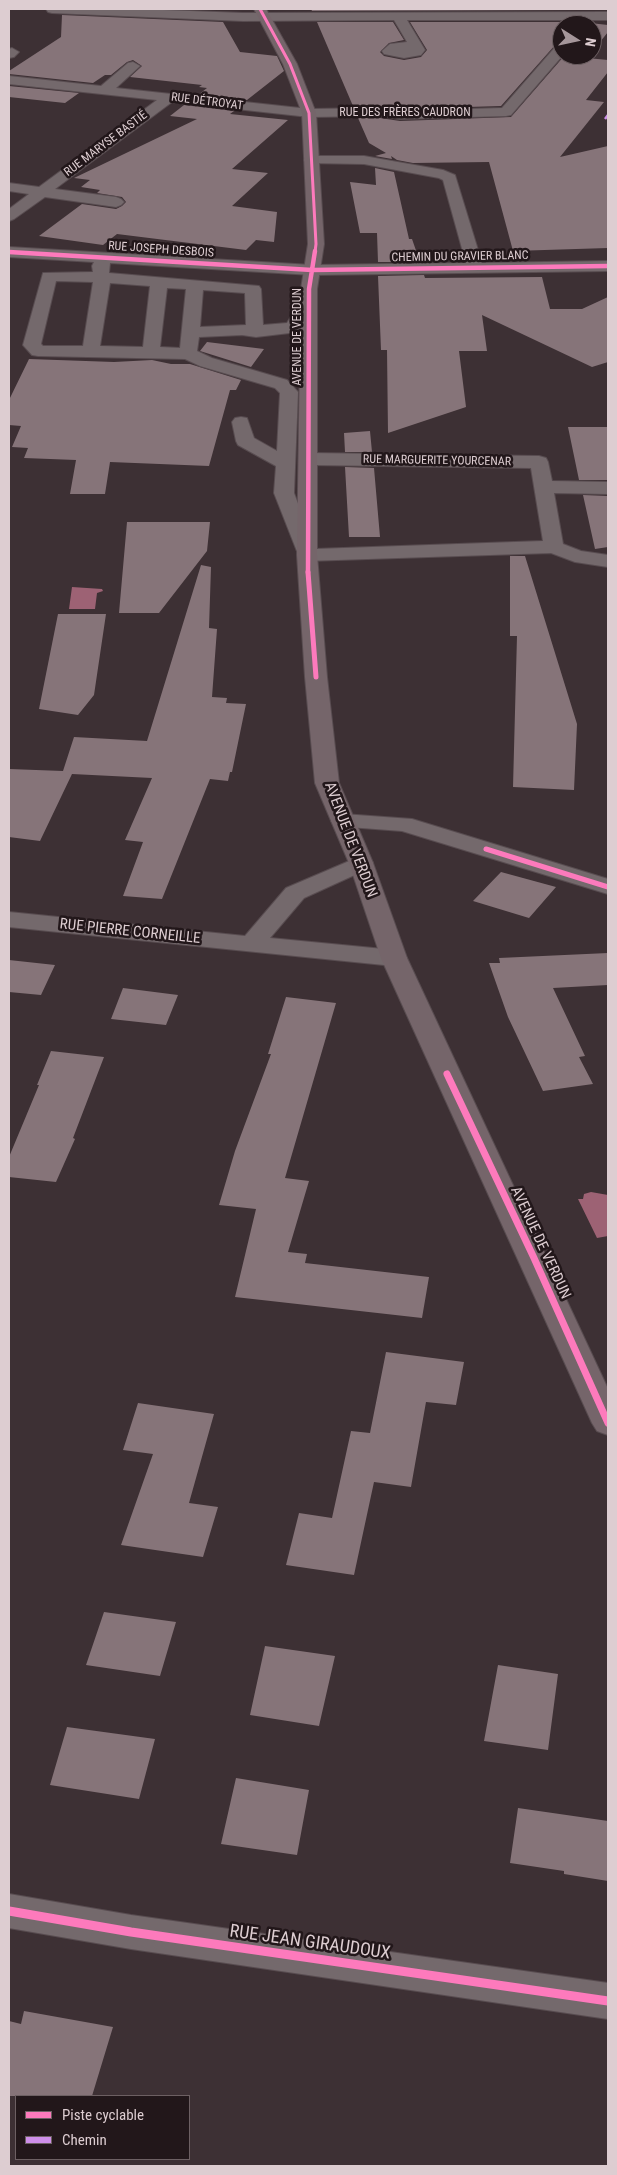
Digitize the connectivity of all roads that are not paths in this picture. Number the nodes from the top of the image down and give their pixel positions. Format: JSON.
{"nodes":[{"id":1,"x":52,"y":9,"type":"edge"},
{"id":2,"x":262,"y":13,"type":"edge"},
{"id":3,"x":398,"y":16,"type":"junction"},
{"id":4,"x":552,"y":20,"type":"edge"},
{"id":5,"x":415,"y":45,"type":"dead end"},
{"id":6,"x":552,"y":59,"type":"edge"},
{"id":7,"x":133,"y":66,"type":"dead end"},
{"id":8,"x":9,"y":80,"type":"edge"},
{"id":9,"x":105,"y":90,"type":"junction"},
{"id":10,"x":170,"y":98,"type":"junction"},
{"id":11,"x":308,"y":113,"type":"junction"},
{"id":12,"x":311,"y":160,"type":"junction"},
{"id":13,"x":9,"y":187,"type":"edge"},
{"id":14,"x":43,"y":191,"type":"junction"},
{"id":15,"x":116,"y":202,"type":"dead end"},
{"id":16,"x":9,"y":216,"type":"edge"},
{"id":17,"x":9,"y":252,"type":"edge"},
{"id":18,"x":104,"y":258,"type":"junction"},
{"id":19,"x":608,"y":266,"type":"edge"},
{"id":20,"x":475,"y":268,"type":"junction"},
{"id":21,"x":312,"y":270,"type":"junction"},
{"id":22,"x":102,"y":279,"type":"junction"},
{"id":23,"x":159,"y":283,"type":"junction"},
{"id":24,"x":195,"y":285,"type":"junction"},
{"id":25,"x":309,"y":301,"type":"junction"},
{"id":26,"x":190,"y":332,"type":"junction"},
{"id":27,"x":256,"y":332,"type":"junction"},
{"id":28,"x":91,"y":351,"type":"junction"},
{"id":29,"x":151,"y":352,"type":"junction"},
{"id":30,"x":188,"y":354,"type":"junction"},
{"id":31,"x":241,"y":422,"type":"dead end"},
{"id":32,"x":309,"y":460,"type":"junction"},
{"id":33,"x":285,"y":463,"type":"junction"},
{"id":34,"x":543,"y":487,"type":"junction"},
{"id":35,"x":608,"y":488,"type":"edge"},
{"id":36,"x":554,"y":547,"type":"junction"},
{"id":37,"x":307,"y":556,"type":"junction"},
{"id":38,"x":608,"y":561,"type":"edge"},
{"id":39,"x":343,"y":821,"type":"junction"},
{"id":40,"x":361,"y":863,"type":"junction"},
{"id":41,"x":608,"y":886,"type":"edge"},
{"id":42,"x":9,"y":920,"type":"edge"},
{"id":43,"x":251,"y":945,"type":"junction"},
{"id":44,"x":394,"y":958,"type":"junction"},
{"id":45,"x":608,"y":1423,"type":"edge"},
{"id":46,"x":9,"y":1911,"type":"edge"},
{"id":47,"x":608,"y":2001,"type":"edge"}],
"edges":[{"from":1,"to":2,"type":"street"},
{"from":2,"to":3,"type":"street"},
{"from":2,"to":11,"type":"main road","name":"AVENUE DE VERDUN"},
{"from":3,"to":4,"type":"street"},
{"from":3,"to":5,"type":"street"},
{"from":6,"to":11,"type":"street","name":"RUE DES FRÈRES CAUDRON"},
{"from":7,"to":9,"type":"street"},
{"from":8,"to":9,"type":"street","name":"RUE DÉTROYAT"},
{"from":9,"to":10,"type":"street","name":"RUE DÉTROYAT"},
{"from":10,"to":11,"type":"street","name":"RUE DÉTROYAT"},
{"from":10,"to":14,"type":"street","name":"RUE MARYSE BASTIÉ"},
{"from":11,"to":12,"type":"main road","name":"AVENUE DE VERDUN"},
{"from":12,"to":20,"type":"street"},
{"from":12,"to":21,"type":"main road","name":"AVENUE DE VERDUN"},
{"from":13,"to":14,"type":"street"},
{"from":14,"to":15,"type":"street","name":"RUE MARYSE BASTIÉ"},
{"from":14,"to":16,"type":"street","name":"RUE MARYSE BASTIÉ"},
{"from":17,"to":18,"type":"street","name":"RUE JOSEPH DESBOIS"},
{"from":18,"to":21,"type":"street","name":"RUE JOSEPH DESBOIS"},
{"from":18,"to":22,"type":"street"},
{"from":19,"to":20,"type":"street","name":"CHEMIN DU GRAVIER BLANC"},
{"from":20,"to":21,"type":"street","name":"CHEMIN DU GRAVIER BLANC"},
{"from":21,"to":25,"type":"main road","name":"AVENUE DE VERDUN"},
{"from":22,"to":23,"type":"street"},
{"from":22,"to":28,"type":"street"},
{"from":22,"to":28,"type":"street"},
{"from":23,"to":24,"type":"street"},
{"from":23,"to":29,"type":"street"},
{"from":24,"to":26,"type":"street"},
{"from":24,"to":27,"type":"street"},
{"from":25,"to":27,"type":"street"},
{"from":25,"to":32,"type":"main road","name":"AVENUE DE VERDUN"},
{"from":26,"to":27,"type":"street"},
{"from":26,"to":30,"type":"street"},
{"from":28,"to":29,"type":"street"},
{"from":29,"to":30,"type":"street"},
{"from":30,"to":33,"type":"street"},
{"from":31,"to":33,"type":"street"},
{"from":32,"to":34,"type":"street","name":"RUE MARGUERITE YOURCENAR"},
{"from":32,"to":37,"type":"main road","name":"AVENUE DE VERDUN"},
{"from":33,"to":37,"type":"street"},
{"from":34,"to":35,"type":"street"},
{"from":34,"to":36,"type":"street","name":"RUE MARGUERITE YOURCENAR"},
{"from":36,"to":37,"type":"street"},
{"from":36,"to":38,"type":"street"},
{"from":37,"to":39,"type":"main road","name":"AVENUE DE VERDUN"},
{"from":39,"to":40,"type":"main road","name":"AVENUE DE VERDUN"},
{"from":39,"to":41,"type":"street"},
{"from":40,"to":43,"type":"street"},
{"from":40,"to":44,"type":"main road","name":"AVENUE DE VERDUN"},
{"from":42,"to":43,"type":"street","name":"RUE PIERRE CORNEILLE"},
{"from":43,"to":44,"type":"street","name":"RUE PIERRE CORNEILLE"},
{"from":44,"to":45,"type":"main road","name":"AVENUE DE VERDUN"},
{"from":46,"to":47,"type":"street","name":"RUE JEAN GIRAUDOUX"}]}
